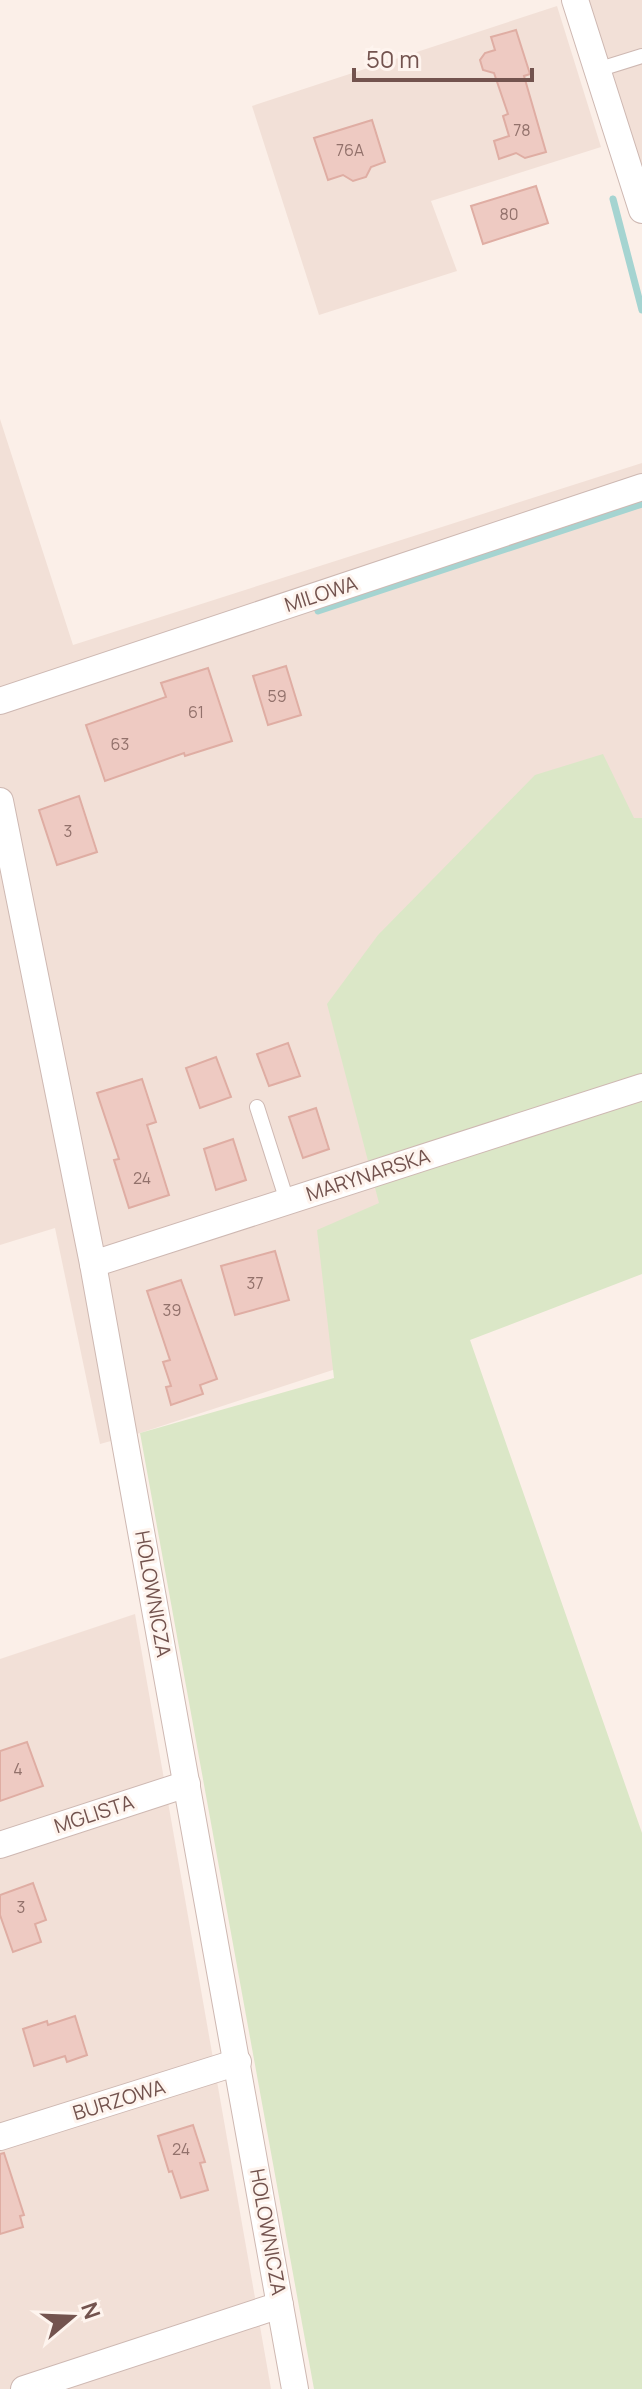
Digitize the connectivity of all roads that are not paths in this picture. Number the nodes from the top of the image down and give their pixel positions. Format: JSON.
{"nodes":[{"id":1,"x":575,"y":0,"type":"edge"},
{"id":2,"x":642,"y":56,"type":"edge"},
{"id":3,"x":597,"y":70,"type":"junction"},
{"id":4,"x":642,"y":210,"type":"edge"},
{"id":5,"x":642,"y":487,"type":"edge"},
{"id":6,"x":0,"y":701,"type":"edge"},
{"id":7,"x":0,"y":801,"type":"edge"},
{"id":8,"x":642,"y":1087,"type":"edge"},
{"id":9,"x":257,"y":1107,"type":"dead end"},
{"id":10,"x":287,"y":1201,"type":"junction"},
{"id":11,"x":93,"y":1264,"type":"junction"},
{"id":12,"x":187,"y":1784,"type":"junction"},
{"id":13,"x":0,"y":1845,"type":"edge"},
{"id":14,"x":238,"y":2062,"type":"junction"},
{"id":15,"x":0,"y":2137,"type":"edge"},
{"id":16,"x":280,"y":2305,"type":"junction"},
{"id":17,"x":24,"y":2389,"type":"edge"},
{"id":18,"x":295,"y":2389,"type":"edge"}],
"edges":[{"from":1,"to":3,"type":"street"},
{"from":2,"to":3,"type":"lane"},
{"from":3,"to":4,"type":"street"},
{"from":5,"to":6,"type":"street","name":"MILOWA"},
{"from":7,"to":11,"type":"street","name":"HOLOWNICZA"},
{"from":8,"to":10,"type":"street","name":"MARYNARSKA"},
{"from":9,"to":10,"type":"lane"},
{"from":10,"to":11,"type":"street","name":"MARYNARSKA"},
{"from":11,"to":12,"type":"street","name":"HOLOWNICZA"},
{"from":12,"to":13,"type":"street","name":"MGLISTA"},
{"from":12,"to":14,"type":"street","name":"HOLOWNICZA"},
{"from":14,"to":15,"type":"street","name":"BURZOWA"},
{"from":14,"to":16,"type":"street","name":"HOLOWNICZA"},
{"from":16,"to":17,"type":"street"},
{"from":16,"to":18,"type":"street","name":"HOLOWNICZA"}]}
